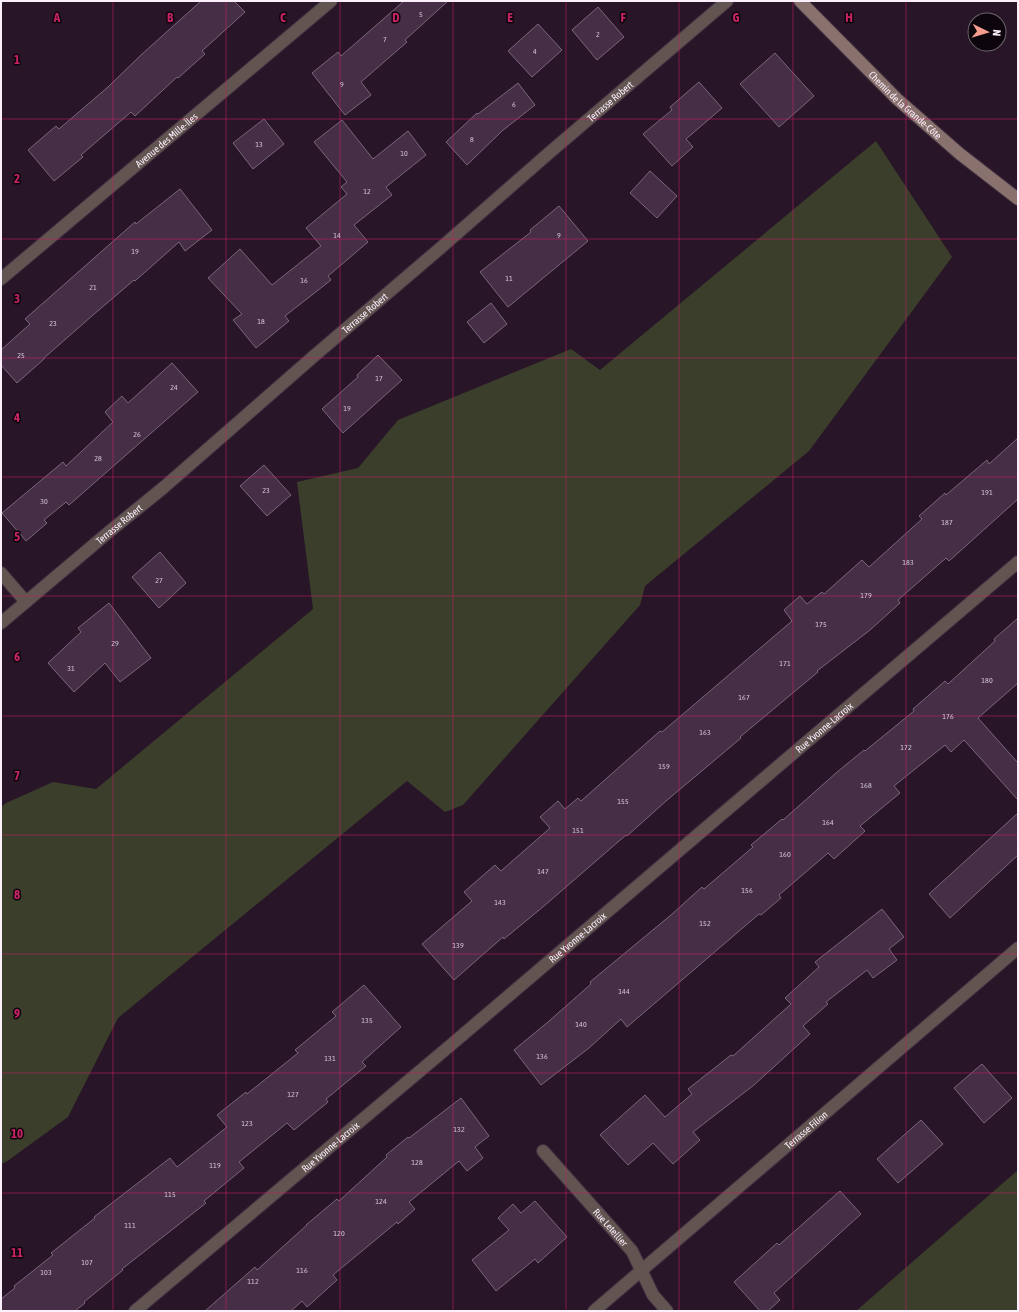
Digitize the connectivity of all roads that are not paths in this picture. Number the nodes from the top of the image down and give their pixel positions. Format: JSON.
{"nodes":[{"id":1,"x":331,"y":1,"type":"edge"},
{"id":2,"x":727,"y":1,"type":"edge"},
{"id":3,"x":800,"y":1,"type":"edge"},
{"id":4,"x":1018,"y":199,"type":"edge"},
{"id":5,"x":1,"y":279,"type":"edge"},
{"id":6,"x":1018,"y":562,"type":"edge"},
{"id":7,"x":1,"y":573,"type":"edge"},
{"id":8,"x":26,"y":602,"type":"junction"},
{"id":9,"x":1,"y":623,"type":"edge"},
{"id":10,"x":1018,"y":948,"type":"edge"},
{"id":11,"x":543,"y":1151,"type":"dead end"},
{"id":12,"x":642,"y":1269,"type":"junction"},
{"id":13,"x":135,"y":1311,"type":"edge"},
{"id":14,"x":594,"y":1311,"type":"edge"},
{"id":15,"x":667,"y":1311,"type":"edge"}],
"edges":[{"from":1,"to":5,"type":"street","name":"Avenue des Mille-Îles"},
{"from":2,"to":8,"type":"street","name":"Terrasse Robert"},
{"from":3,"to":4,"type":"main road","name":"Chemin de la Grande-Côte"},
{"from":6,"to":13,"type":"street","name":"Rue Yvonne-Lacroix"},
{"from":7,"to":8,"type":"street"},
{"from":8,"to":9,"type":"street","name":"Terrasse Robert"},
{"from":10,"to":12,"type":"street","name":"Terrasse Filion"},
{"from":11,"to":12,"type":"street","name":"Rue Letellier"},
{"from":12,"to":14,"type":"street","name":"Terrasse Filion"},
{"from":12,"to":15,"type":"street","name":"Rue Letellier"}]}
